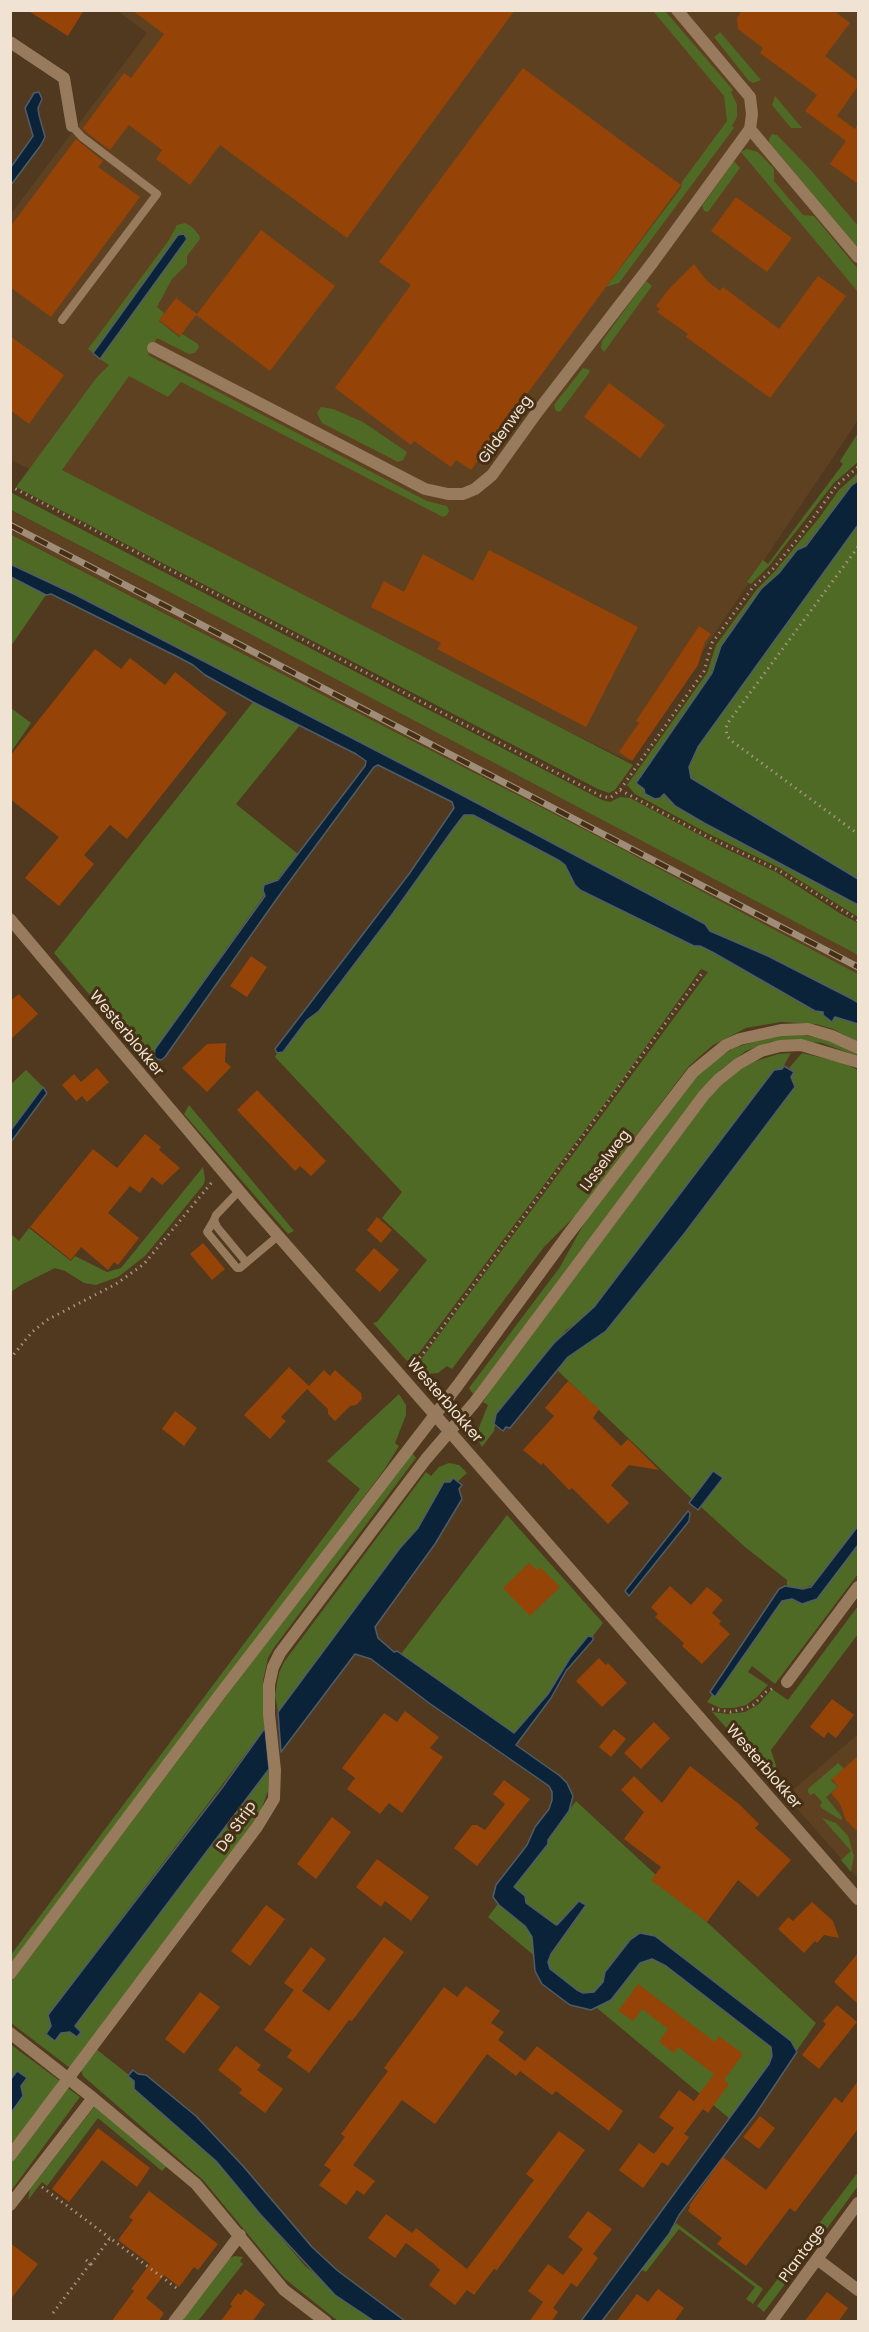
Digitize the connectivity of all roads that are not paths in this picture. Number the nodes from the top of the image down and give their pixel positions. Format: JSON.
{"nodes":[{"id":1,"x":677,"y":10,"type":"edge"},
{"id":2,"x":10,"y":42,"type":"edge"},
{"id":3,"x":72,"y":126,"type":"joint"},
{"id":4,"x":750,"y":129,"type":"junction"},
{"id":5,"x":858,"y":257,"type":"edge"},
{"id":6,"x":62,"y":320,"type":"dead end"},
{"id":7,"x":153,"y":348,"type":"dead end"},
{"id":8,"x":10,"y":919,"type":"edge"},
{"id":9,"x":858,"y":1048,"type":"edge"},
{"id":10,"x":858,"y":1062,"type":"edge"},
{"id":11,"x":239,"y":1191,"type":"junction"},
{"id":12,"x":278,"y":1236,"type":"junction"},
{"id":13,"x":434,"y":1414,"type":"junction"},
{"id":14,"x":450,"y":1432,"type":"junction"},
{"id":15,"x":858,"y":1587,"type":"edge"},
{"id":16,"x":787,"y":1682,"type":"road end"},
{"id":17,"x":858,"y":1899,"type":"edge"},
{"id":18,"x":10,"y":1974,"type":"edge"},
{"id":19,"x":10,"y":2033,"type":"edge"},
{"id":20,"x":68,"y":2079,"type":"junction"},
{"id":21,"x":93,"y":2098,"type":"junction"},
{"id":22,"x":10,"y":2156,"type":"edge"},
{"id":23,"x":858,"y":2203,"type":"edge"},
{"id":24,"x":10,"y":2205,"type":"edge"},
{"id":25,"x":240,"y":2235,"type":"junction"},
{"id":26,"x":817,"y":2259,"type":"junction"},
{"id":27,"x":858,"y":2290,"type":"edge"},
{"id":28,"x":174,"y":2322,"type":"edge"},
{"id":29,"x":326,"y":2322,"type":"edge"},
{"id":30,"x":771,"y":2322,"type":"edge"}],
"edges":[{"from":1,"to":4,"type":"street"},
{"from":2,"to":3,"type":"street"},
{"from":3,"to":6,"type":"lane"},
{"from":4,"to":5,"type":"street"},
{"from":4,"to":7,"type":"street","name":"Gildenweg"},
{"from":8,"to":11,"type":"street","name":"Westerblokker"},
{"from":9,"to":13,"type":"street","name":"IJsselweg"},
{"from":10,"to":14,"type":"street"},
{"from":11,"to":12,"type":"street","name":"Westerblokker"},
{"from":11,"to":12,"type":"lane"},
{"from":12,"to":13,"type":"street","name":"Westerblokker"},
{"from":13,"to":14,"type":"street","name":"Westerblokker"},
{"from":13,"to":18,"type":"street"},
{"from":14,"to":17,"type":"street","name":"Westerblokker"},
{"from":14,"to":20,"type":"street","name":"De Strip"},
{"from":15,"to":16,"type":"street"},
{"from":19,"to":20,"type":"street"},
{"from":20,"to":21,"type":"street"},
{"from":20,"to":22,"type":"street","name":"De Strip"},
{"from":21,"to":24,"type":"street"},
{"from":21,"to":25,"type":"street"},
{"from":23,"to":26,"type":"street","name":"Plantage"},
{"from":25,"to":28,"type":"street"},
{"from":25,"to":29,"type":"street"},
{"from":26,"to":27,"type":"street"},
{"from":26,"to":30,"type":"street","name":"Plantage"}]}
